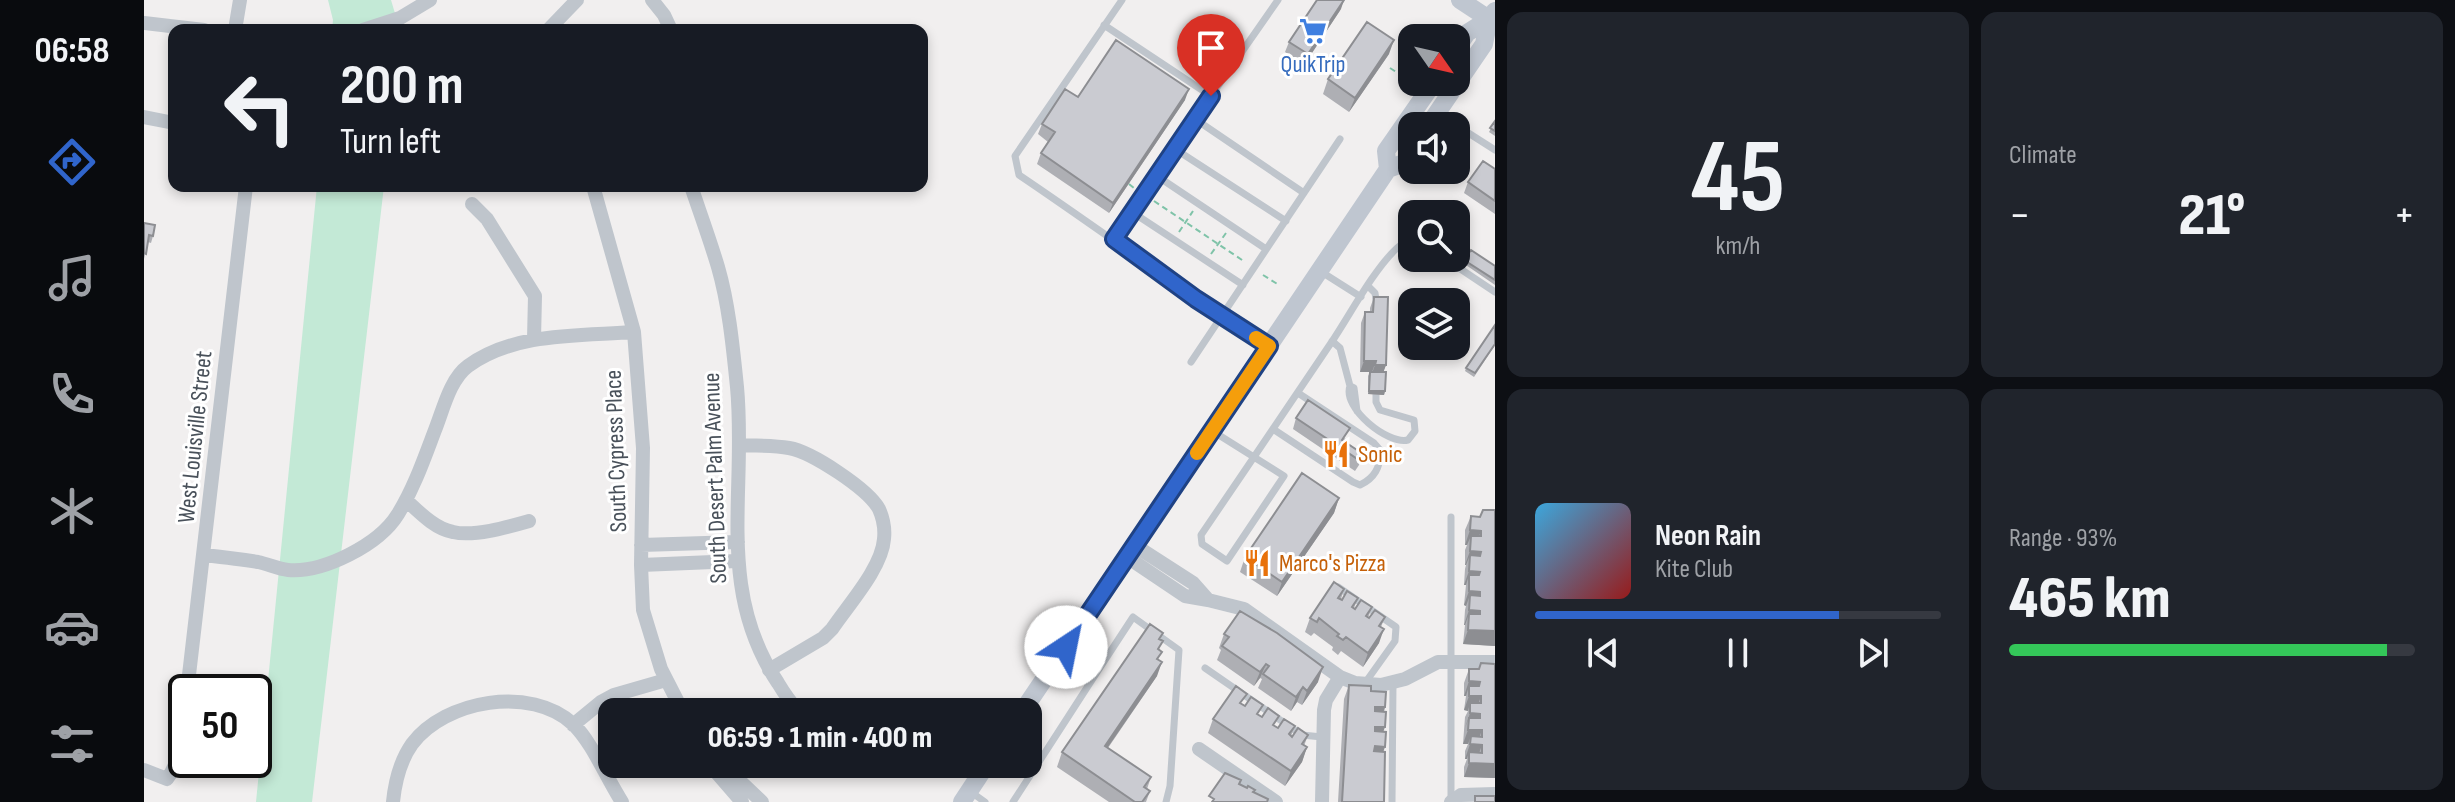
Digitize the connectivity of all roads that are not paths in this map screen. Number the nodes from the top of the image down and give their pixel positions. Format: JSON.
{"nodes":[{"id":1,"x":240,"y":0,"type":"edge"},
{"id":2,"x":430,"y":0,"type":"edge"},
{"id":3,"x":577,"y":0,"type":"edge"},
{"id":4,"x":652,"y":0,"type":"edge"},
{"id":5,"x":1122,"y":0,"type":"edge"},
{"id":6,"x":1278,"y":0,"type":"edge"},
{"id":7,"x":1460,"y":0,"type":"edge"},
{"id":8,"x":1493,"y":18,"type":"edge"},
{"id":9,"x":144,"y":23,"type":"edge"},
{"id":10,"x":236,"y":24,"type":"edge"},
{"id":11,"x":382,"y":24,"type":"edge"},
{"id":12,"x":554,"y":24,"type":"edge"},
{"id":13,"x":668,"y":24,"type":"edge"},
{"id":14,"x":1104,"y":25,"type":"junction"},
{"id":15,"x":168,"y":26,"type":"edge"},
{"id":16,"x":1470,"y":31,"type":"edge"},
{"id":17,"x":1211,"y":96,"type":"junction"},
{"id":18,"x":1424,"y":96,"type":"edge"},
{"id":19,"x":1438,"y":112,"type":"edge"},
{"id":20,"x":144,"y":117,"type":"edge"},
{"id":21,"x":1195,"y":119,"type":"junction"},
{"id":22,"x":168,"y":122,"type":"edge"},
{"id":23,"x":1470,"y":138,"type":"edge"},
{"id":24,"x":1340,"y":139,"type":"dead end"},
{"id":25,"x":1175,"y":149,"type":"junction"},
{"id":26,"x":1495,"y":150,"type":"edge"},
{"id":27,"x":1398,"y":165,"type":"edge"},
{"id":28,"x":1388,"y":169,"type":"junction"},
{"id":29,"x":1157,"y":176,"type":"junction"},
{"id":30,"x":245,"y":192,"type":"edge"},
{"id":31,"x":595,"y":192,"type":"edge"},
{"id":32,"x":693,"y":192,"type":"edge"},
{"id":33,"x":1304,"y":193,"type":"junction"},
{"id":34,"x":472,"y":204,"type":"dead end"},
{"id":35,"x":1132,"y":212,"type":"junction"},
{"id":36,"x":1286,"y":221,"type":"junction"},
{"id":37,"x":1114,"y":239,"type":"junction"},
{"id":38,"x":1398,"y":248,"type":"edge"},
{"id":39,"x":1266,"y":249,"type":"junction"},
{"id":40,"x":1320,"y":271,"type":"junction"},
{"id":41,"x":1465,"y":272,"type":"edge"},
{"id":42,"x":1243,"y":285,"type":"junction"},
{"id":43,"x":1368,"y":286,"type":"junction"},
{"id":44,"x":1495,"y":292,"type":"edge"},
{"id":45,"x":1361,"y":297,"type":"junction"},
{"id":46,"x":1377,"y":308,"type":"edge"},
{"id":47,"x":1221,"y":316,"type":"junction"},
{"id":48,"x":634,"y":332,"type":"junction"},
{"id":49,"x":534,"y":339,"type":"junction"},
{"id":50,"x":1332,"y":341,"type":"junction"},
{"id":51,"x":1269,"y":346,"type":"junction"},
{"id":52,"x":1191,"y":362,"type":"dead end"},
{"id":53,"x":1376,"y":376,"type":"edge"},
{"id":54,"x":1298,"y":393,"type":"junction"},
{"id":55,"x":1273,"y":429,"type":"junction"},
{"id":56,"x":1212,"y":431,"type":"junction"},
{"id":57,"x":740,"y":445,"type":"junction"},
{"id":58,"x":1254,"y":457,"type":"junction"},
{"id":59,"x":406,"y":500,"type":"junction"},
{"id":60,"x":1451,"y":517,"type":"dead end"},
{"id":61,"x":529,"y":521,"type":"dead end"},
{"id":62,"x":738,"y":542,"type":"junction"},
{"id":63,"x":641,"y":545,"type":"junction"},
{"id":64,"x":1130,"y":551,"type":"junction"},
{"id":65,"x":204,"y":555,"type":"junction"},
{"id":66,"x":737,"y":561,"type":"junction"},
{"id":67,"x":641,"y":565,"type":"junction"},
{"id":68,"x":1333,"y":584,"type":"edge"},
{"id":69,"x":1066,"y":647,"type":"junction"},
{"id":70,"x":1451,"y":662,"type":"junction"},
{"id":71,"x":1495,"y":662,"type":"edge"},
{"id":72,"x":1205,"y":668,"type":"dead end"},
{"id":73,"x":1099,"y":669,"type":"junction"},
{"id":74,"x":769,"y":670,"type":"junction"},
{"id":75,"x":189,"y":674,"type":"edge"},
{"id":76,"x":664,"y":674,"type":"junction"},
{"id":77,"x":1340,"y":677,"type":"junction"},
{"id":78,"x":1393,"y":683,"type":"junction"},
{"id":79,"x":1364,"y":685,"type":"junction"},
{"id":80,"x":676,"y":698,"type":"edge"},
{"id":81,"x":789,"y":698,"type":"edge"},
{"id":82,"x":1031,"y":698,"type":"edge"},
{"id":83,"x":573,"y":725,"type":"junction"},
{"id":84,"x":1325,"y":737,"type":"junction"},
{"id":85,"x":1199,"y":749,"type":"dead end"},
{"id":86,"x":144,"y":770,"type":"edge"},
{"id":87,"x":168,"y":777,"type":"edge"},
{"id":88,"x":721,"y":778,"type":"edge"},
{"id":89,"x":736,"y":778,"type":"edge"},
{"id":90,"x":977,"y":778,"type":"edge"},
{"id":91,"x":1495,"y":794,"type":"edge"},
{"id":92,"x":965,"y":796,"type":"edge"},
{"id":93,"x":758,"y":801,"type":"edge"},
{"id":94,"x":393,"y":802,"type":"edge"},
{"id":95,"x":622,"y":802,"type":"edge"},
{"id":96,"x":742,"y":802,"type":"edge"},
{"id":97,"x":985,"y":802,"type":"edge"},
{"id":98,"x":1013,"y":802,"type":"edge"},
{"id":99,"x":1166,"y":802,"type":"edge"},
{"id":100,"x":1276,"y":802,"type":"edge"},
{"id":101,"x":1322,"y":802,"type":"edge"},
{"id":102,"x":1392,"y":802,"type":"edge"},
{"id":103,"x":1451,"y":802,"type":"edge"}],
"edges":[{"from":1,"to":10,"type":"street"},
{"from":2,"to":11,"type":"street"},
{"from":3,"to":12,"type":"street"},
{"from":4,"to":13,"type":"street"},
{"from":5,"to":14,"type":"lane"},
{"from":6,"to":17,"type":"lane"},
{"from":7,"to":8,"type":"main road"},
{"from":8,"to":16,"type":"main road"},
{"from":8,"to":19,"type":"main road"},
{"from":9,"to":15,"type":"street"},
{"from":14,"to":17,"type":"lane"},
{"from":14,"to":37,"type":"lane"},
{"from":17,"to":21,"type":"lane"},
{"from":18,"to":28,"type":"main road"},
{"from":20,"to":22,"type":"street"},
{"from":21,"to":25,"type":"lane"},
{"from":21,"to":33,"type":"lane"},
{"from":23,"to":26,"type":"lane"},
{"from":24,"to":33,"type":"lane"},
{"from":25,"to":29,"type":"lane"},
{"from":25,"to":36,"type":"lane"},
{"from":27,"to":28,"type":"main road"},
{"from":28,"to":40,"type":"main road"},
{"from":29,"to":35,"type":"lane"},
{"from":29,"to":39,"type":"lane"},
{"from":30,"to":65,"type":"street","name":"West Louisville Street"},
{"from":31,"to":48,"type":"street","name":"South Cypress Place"},
{"from":32,"to":57,"type":"street","name":"South Desert Palm Avenue"},
{"from":33,"to":36,"type":"lane"},
{"from":34,"to":49,"type":"street"},
{"from":35,"to":37,"type":"lane"},
{"from":35,"to":42,"type":"lane"},
{"from":36,"to":39,"type":"lane"},
{"from":37,"to":47,"type":"lane"},
{"from":38,"to":43,"type":"lane"},
{"from":39,"to":42,"type":"lane"},
{"from":40,"to":45,"type":"lane"},
{"from":40,"to":51,"type":"main road"},
{"from":41,"to":44,"type":"lane"},
{"from":42,"to":47,"type":"lane"},
{"from":43,"to":45,"type":"lane"},
{"from":43,"to":46,"type":"lane"},
{"from":45,"to":50,"type":"lane"},
{"from":47,"to":51,"type":"lane"},
{"from":47,"to":52,"type":"lane"},
{"from":48,"to":49,"type":"street"},
{"from":48,"to":63,"type":"street","name":"South Cypress Place"},
{"from":49,"to":59,"type":"street"},
{"from":50,"to":53,"type":"lane"},
{"from":50,"to":54,"type":"lane"},
{"from":51,"to":56,"type":"main road"},
{"from":54,"to":55,"type":"lane"},
{"from":54,"to":55,"type":"lane"},
{"from":55,"to":58,"type":"lane"},
{"from":56,"to":58,"type":"lane"},
{"from":56,"to":64,"type":"main road"},
{"from":57,"to":62,"type":"street","name":"South Desert Palm Avenue"},
{"from":57,"to":74,"type":"street"},
{"from":58,"to":58,"type":"lane"},
{"from":59,"to":61,"type":"street"},
{"from":59,"to":65,"type":"street"},
{"from":60,"to":70,"type":"lane"},
{"from":62,"to":63,"type":"street"},
{"from":62,"to":66,"type":"street","name":"South Desert Palm Avenue"},
{"from":63,"to":67,"type":"street","name":"South Cypress Place"},
{"from":64,"to":69,"type":"main road"},
{"from":64,"to":77,"type":"street"},
{"from":65,"to":75,"type":"street","name":"West Louisville Street"},
{"from":66,"to":67,"type":"street"},
{"from":66,"to":74,"type":"street","name":"South Desert Palm Avenue"},
{"from":67,"to":76,"type":"street","name":"South Cypress Place"},
{"from":68,"to":79,"type":"lane"},
{"from":69,"to":73,"type":"lane"},
{"from":69,"to":82,"type":"main road"},
{"from":70,"to":71,"type":"street"},
{"from":70,"to":78,"type":"street"},
{"from":70,"to":103,"type":"lane"},
{"from":72,"to":84,"type":"lane"},
{"from":73,"to":98,"type":"lane"},
{"from":73,"to":99,"type":"lane"},
{"from":74,"to":81,"type":"street","name":"South Desert Palm Avenue"},
{"from":76,"to":80,"type":"street","name":"South Cypress Place"},
{"from":76,"to":83,"type":"street"},
{"from":77,"to":79,"type":"street"},
{"from":77,"to":84,"type":"street"},
{"from":78,"to":79,"type":"street"},
{"from":78,"to":102,"type":"lane"},
{"from":83,"to":94,"type":"street"},
{"from":83,"to":95,"type":"street"},
{"from":84,"to":101,"type":"street"},
{"from":85,"to":100,"type":"street"},
{"from":86,"to":87,"type":"street"},
{"from":88,"to":96,"type":"street"},
{"from":89,"to":93,"type":"street"},
{"from":90,"to":92,"type":"main road"},
{"from":91,"to":103,"type":"street"},
{"from":92,"to":97,"type":"lane"}]}
